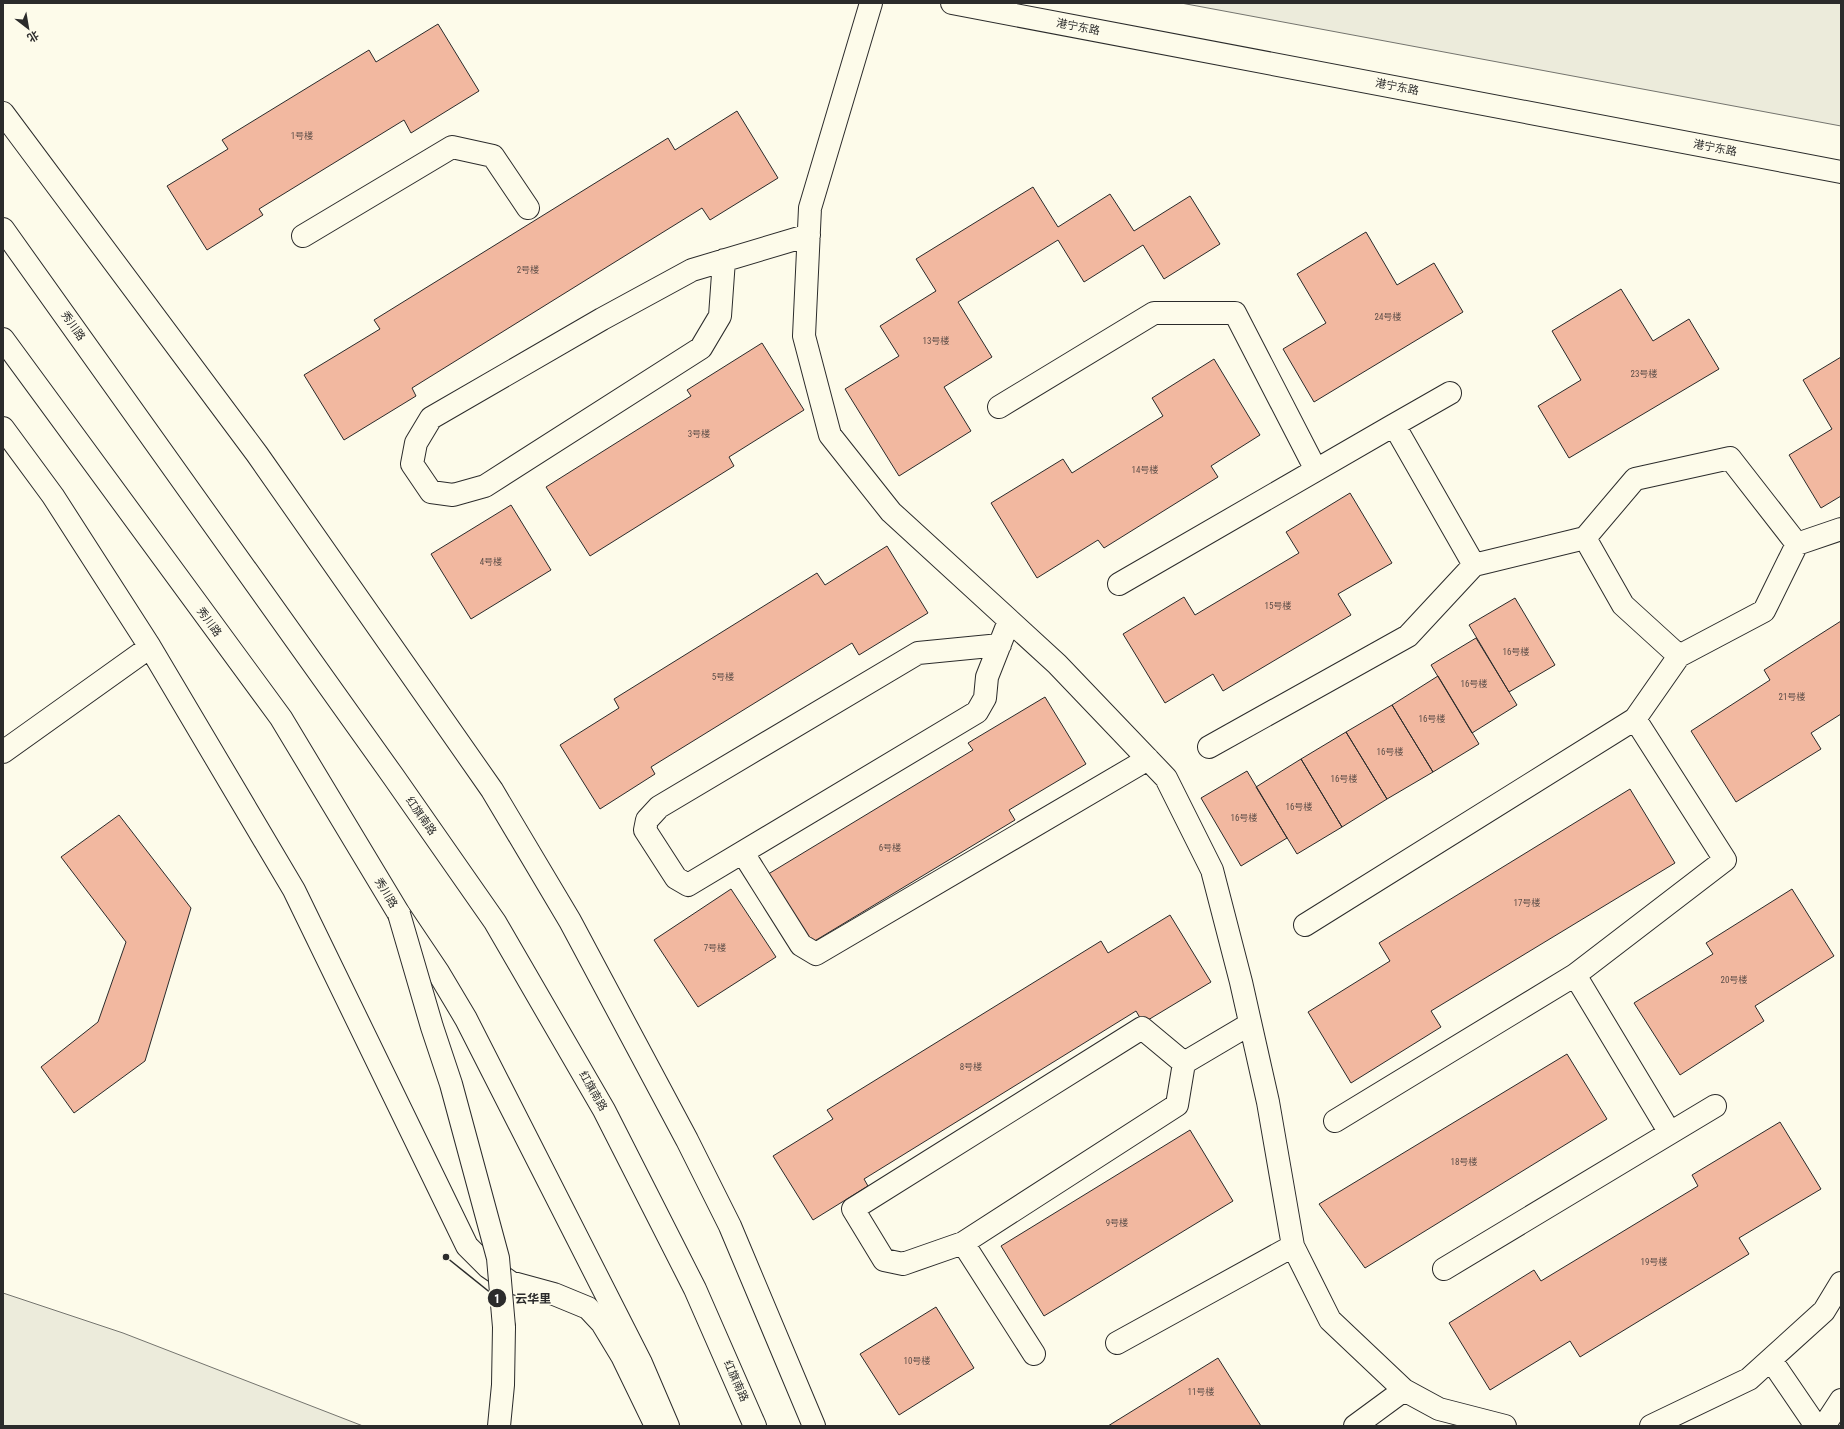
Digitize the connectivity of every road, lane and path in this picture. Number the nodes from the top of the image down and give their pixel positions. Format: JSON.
{"nodes":[{"id":1,"x":871,"y":3,"type":"edge"},
{"id":2,"x":952,"y":3,"type":"edge"},
{"id":3,"x":3,"y":113,"type":"edge"},
{"id":4,"x":1841,"y":172,"type":"edge"},
{"id":5,"x":528,"y":208,"type":"dead end"},
{"id":6,"x":3,"y":229,"type":"edge"},
{"id":7,"x":809,"y":235,"type":"junction"},
{"id":8,"x":303,"y":236,"type":"dead end"},
{"id":9,"x":724,"y":260,"type":"junction"},
{"id":10,"x":3,"y":339,"type":"edge"},
{"id":11,"x":1450,"y":393,"type":"dead end"},
{"id":12,"x":999,"y":406,"type":"dead end"},
{"id":13,"x":1394,"y":425,"type":"junction"},
{"id":14,"x":3,"y":428,"type":"edge"},
{"id":15,"x":1316,"y":470,"type":"junction"},
{"id":16,"x":1841,"y":529,"type":"edge"},
{"id":17,"x":1585,"y":538,"type":"junction"},
{"id":18,"x":1797,"y":544,"type":"junction"},
{"id":19,"x":1474,"y":565,"type":"junction"},
{"id":20,"x":1119,"y":584,"type":"dead end"},
{"id":21,"x":1009,"y":621,"type":"junction"},
{"id":22,"x":1000,"y":645,"type":"junction"},
{"id":23,"x":150,"y":647,"type":"junction"},
{"id":24,"x":1679,"y":656,"type":"junction"},
{"id":25,"x":1635,"y":719,"type":"junction"},
{"id":26,"x":1209,"y":747,"type":"dead end"},
{"id":27,"x":3,"y":752,"type":"edge"},
{"id":28,"x":1148,"y":759,"type":"junction"},
{"id":29,"x":393,"y":776,"type":"joint"},
{"id":30,"x":743,"y":853,"type":"junction"},
{"id":31,"x":399,"y":914,"type":"junction"},
{"id":32,"x":1305,"y":925,"type":"dead end"},
{"id":33,"x":1575,"y":975,"type":"junction"},
{"id":34,"x":1250,"y":1024,"type":"junction"},
{"id":35,"x":1184,"y":1063,"type":"junction"},
{"id":36,"x":1715,"y":1106,"type":"dead end"},
{"id":37,"x":1335,"y":1121,"type":"dead end"},
{"id":38,"x":1670,"y":1133,"type":"junction"},
{"id":39,"x":963,"y":1243,"type":"junction"},
{"id":40,"x":1293,"y":1246,"type":"junction"},
{"id":41,"x":1444,"y":1269,"type":"dead end"},
{"id":42,"x":1841,"y":1283,"type":"edge"},
{"id":43,"x":1117,"y":1343,"type":"dead end"},
{"id":44,"x":1034,"y":1354,"type":"dead end"},
{"id":45,"x":1771,"y":1360,"type":"junction"},
{"id":46,"x":1404,"y":1390,"type":"junction"},
{"id":47,"x":1841,"y":1400,"type":"edge"},
{"id":48,"x":499,"y":1426,"type":"edge"},
{"id":49,"x":656,"y":1426,"type":"edge"},
{"id":50,"x":668,"y":1426,"type":"edge"},
{"id":51,"x":755,"y":1426,"type":"edge"},
{"id":52,"x":814,"y":1426,"type":"edge"},
{"id":53,"x":1355,"y":1426,"type":"edge"},
{"id":54,"x":1505,"y":1426,"type":"edge"},
{"id":55,"x":1651,"y":1426,"type":"edge"},
{"id":56,"x":1816,"y":1426,"type":"edge"},
{"id":57,"x":1824,"y":1426,"type":"edge"}],
"edges":[{"from":1,"to":7,"type":"street"},
{"from":2,"to":4,"type":"street","name":"港宁东路"},
{"from":3,"to":52,"type":"street"},
{"from":5,"to":8,"type":"street"},
{"from":6,"to":29,"type":"street","name":"秀川路"},
{"from":7,"to":9,"type":"street"},
{"from":7,"to":21,"type":"street"},
{"from":9,"to":9,"type":"street"},
{"from":10,"to":31,"type":"street","name":"秀川路"},
{"from":11,"to":13,"type":"street"},
{"from":12,"to":15,"type":"street"},
{"from":13,"to":15,"type":"street"},
{"from":13,"to":19,"type":"street"},
{"from":14,"to":23,"type":"street"},
{"from":15,"to":20,"type":"street"},
{"from":16,"to":18,"type":"street"},
{"from":17,"to":18,"type":"street"},
{"from":17,"to":19,"type":"street"},
{"from":17,"to":24,"type":"street"},
{"from":18,"to":24,"type":"street"},
{"from":19,"to":26,"type":"street"},
{"from":21,"to":22,"type":"street"},
{"from":21,"to":28,"type":"street"},
{"from":22,"to":30,"type":"street"},
{"from":22,"to":30,"type":"street"},
{"from":23,"to":27,"type":"street"},
{"from":23,"to":49,"type":"street"},
{"from":24,"to":25,"type":"street"},
{"from":25,"to":32,"type":"street"},
{"from":25,"to":33,"type":"street"},
{"from":28,"to":30,"type":"street"},
{"from":28,"to":34,"type":"street"},
{"from":29,"to":51,"type":"street","name":"红旗南路"},
{"from":31,"to":48,"type":"street","bridge":true},
{"from":31,"to":50,"type":"street"},
{"from":33,"to":37,"type":"street"},
{"from":33,"to":38,"type":"street"},
{"from":34,"to":35,"type":"street"},
{"from":34,"to":40,"type":"street"},
{"from":35,"to":39,"type":"street"},
{"from":35,"to":39,"type":"street"},
{"from":36,"to":38,"type":"street"},
{"from":38,"to":41,"type":"street"},
{"from":39,"to":44,"type":"street"},
{"from":40,"to":43,"type":"street"},
{"from":40,"to":46,"type":"street"},
{"from":42,"to":45,"type":"street"},
{"from":45,"to":55,"type":"street"},
{"from":45,"to":56,"type":"street"},
{"from":46,"to":53,"type":"street"},
{"from":46,"to":54,"type":"street"},
{"from":47,"to":57,"type":"street"}]}
